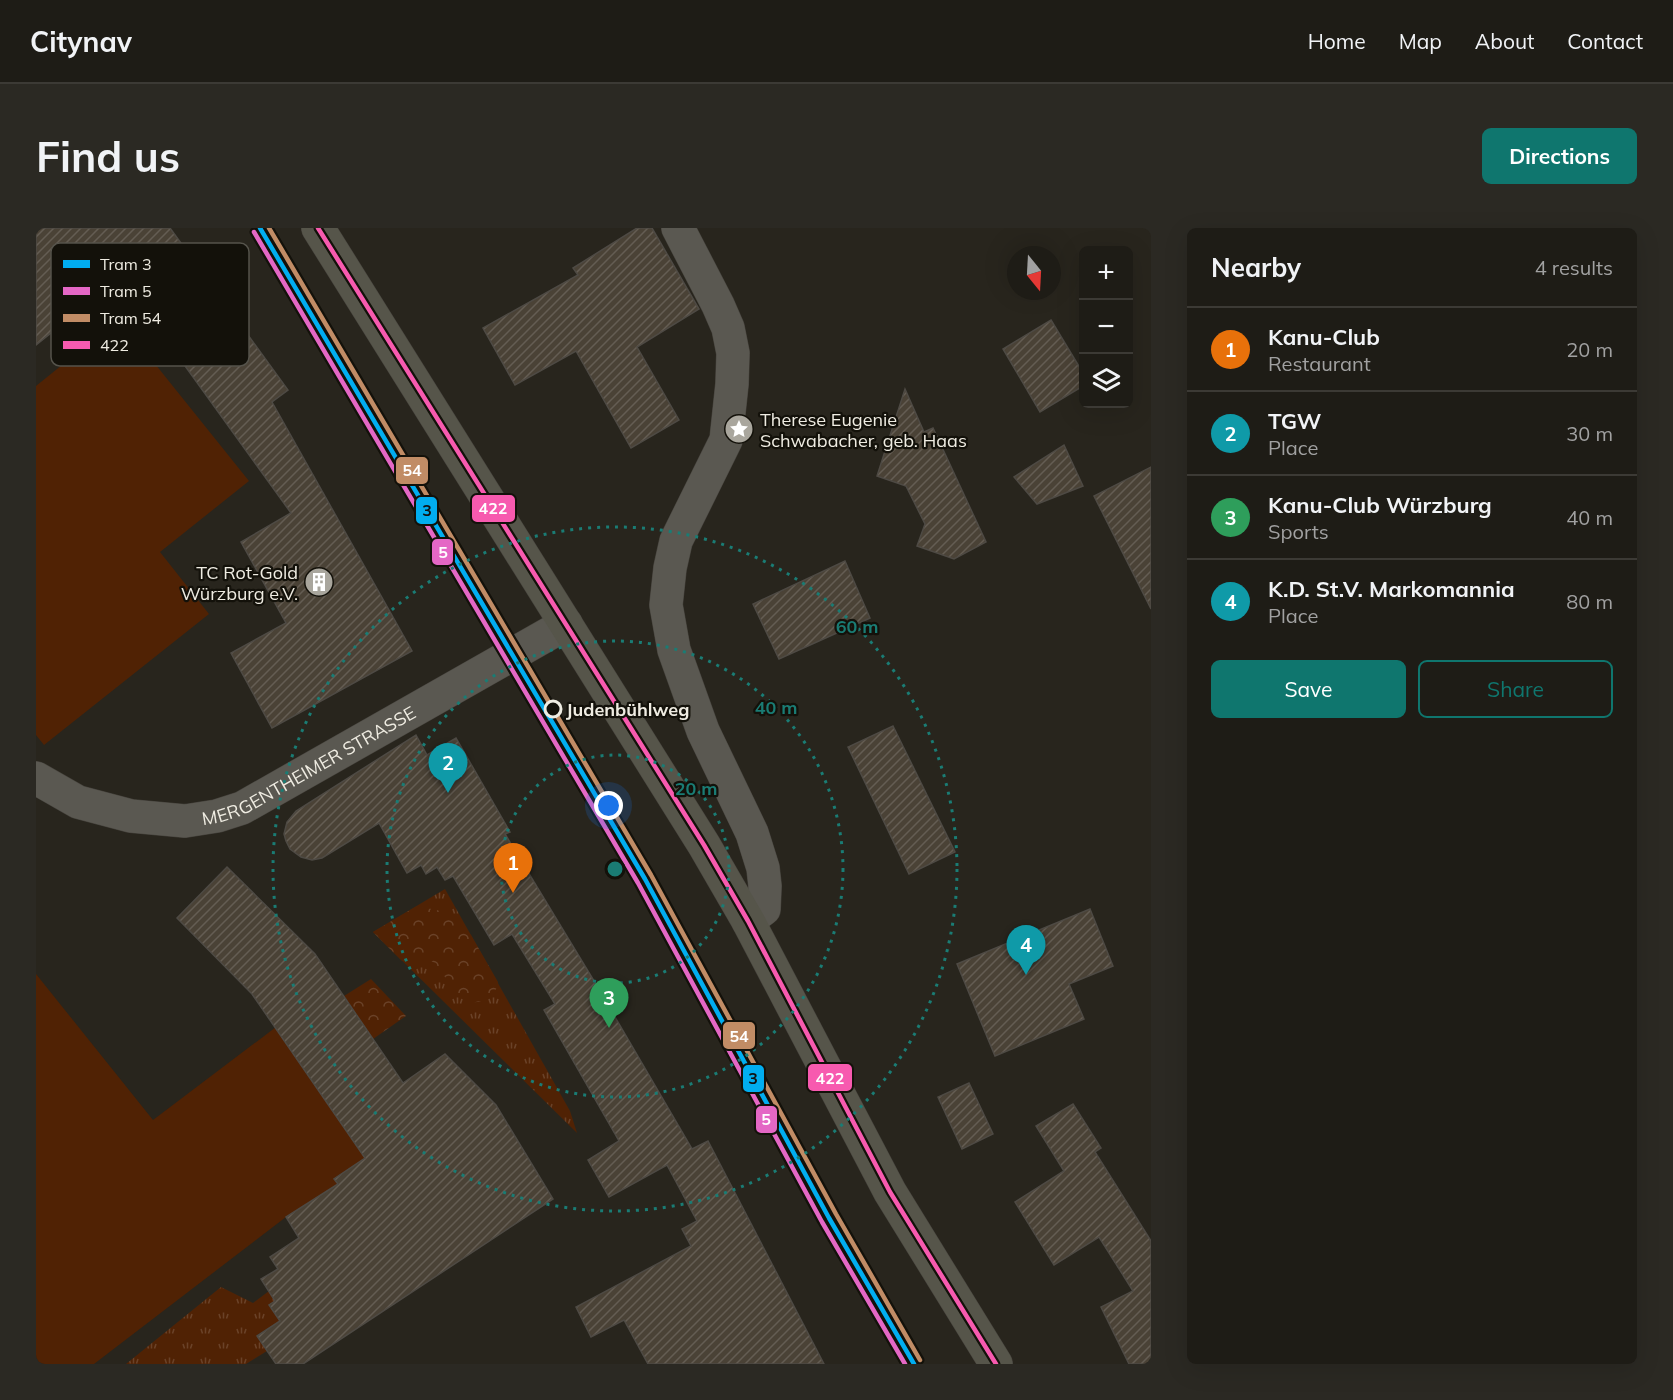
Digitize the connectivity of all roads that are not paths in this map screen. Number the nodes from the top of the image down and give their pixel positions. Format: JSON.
{"nodes":[{"id":1,"x":318,"y":228,"type":"edge"},
{"id":2,"x":678,"y":228,"type":"edge"},
{"id":3,"x":566,"y":624,"type":"junction"},
{"id":4,"x":36,"y":778,"type":"edge"},
{"id":5,"x":748,"y":921,"type":"junction"},
{"id":6,"x":996,"y":1364,"type":"edge"}],
"edges":[{"from":1,"to":3,"type":"main road"},
{"from":2,"to":5,"type":"street"},
{"from":3,"to":4,"type":"street","name":"MERGENTHEIMER STRASSE"},
{"from":3,"to":5,"type":"main road"},
{"from":5,"to":6,"type":"main road"}]}
